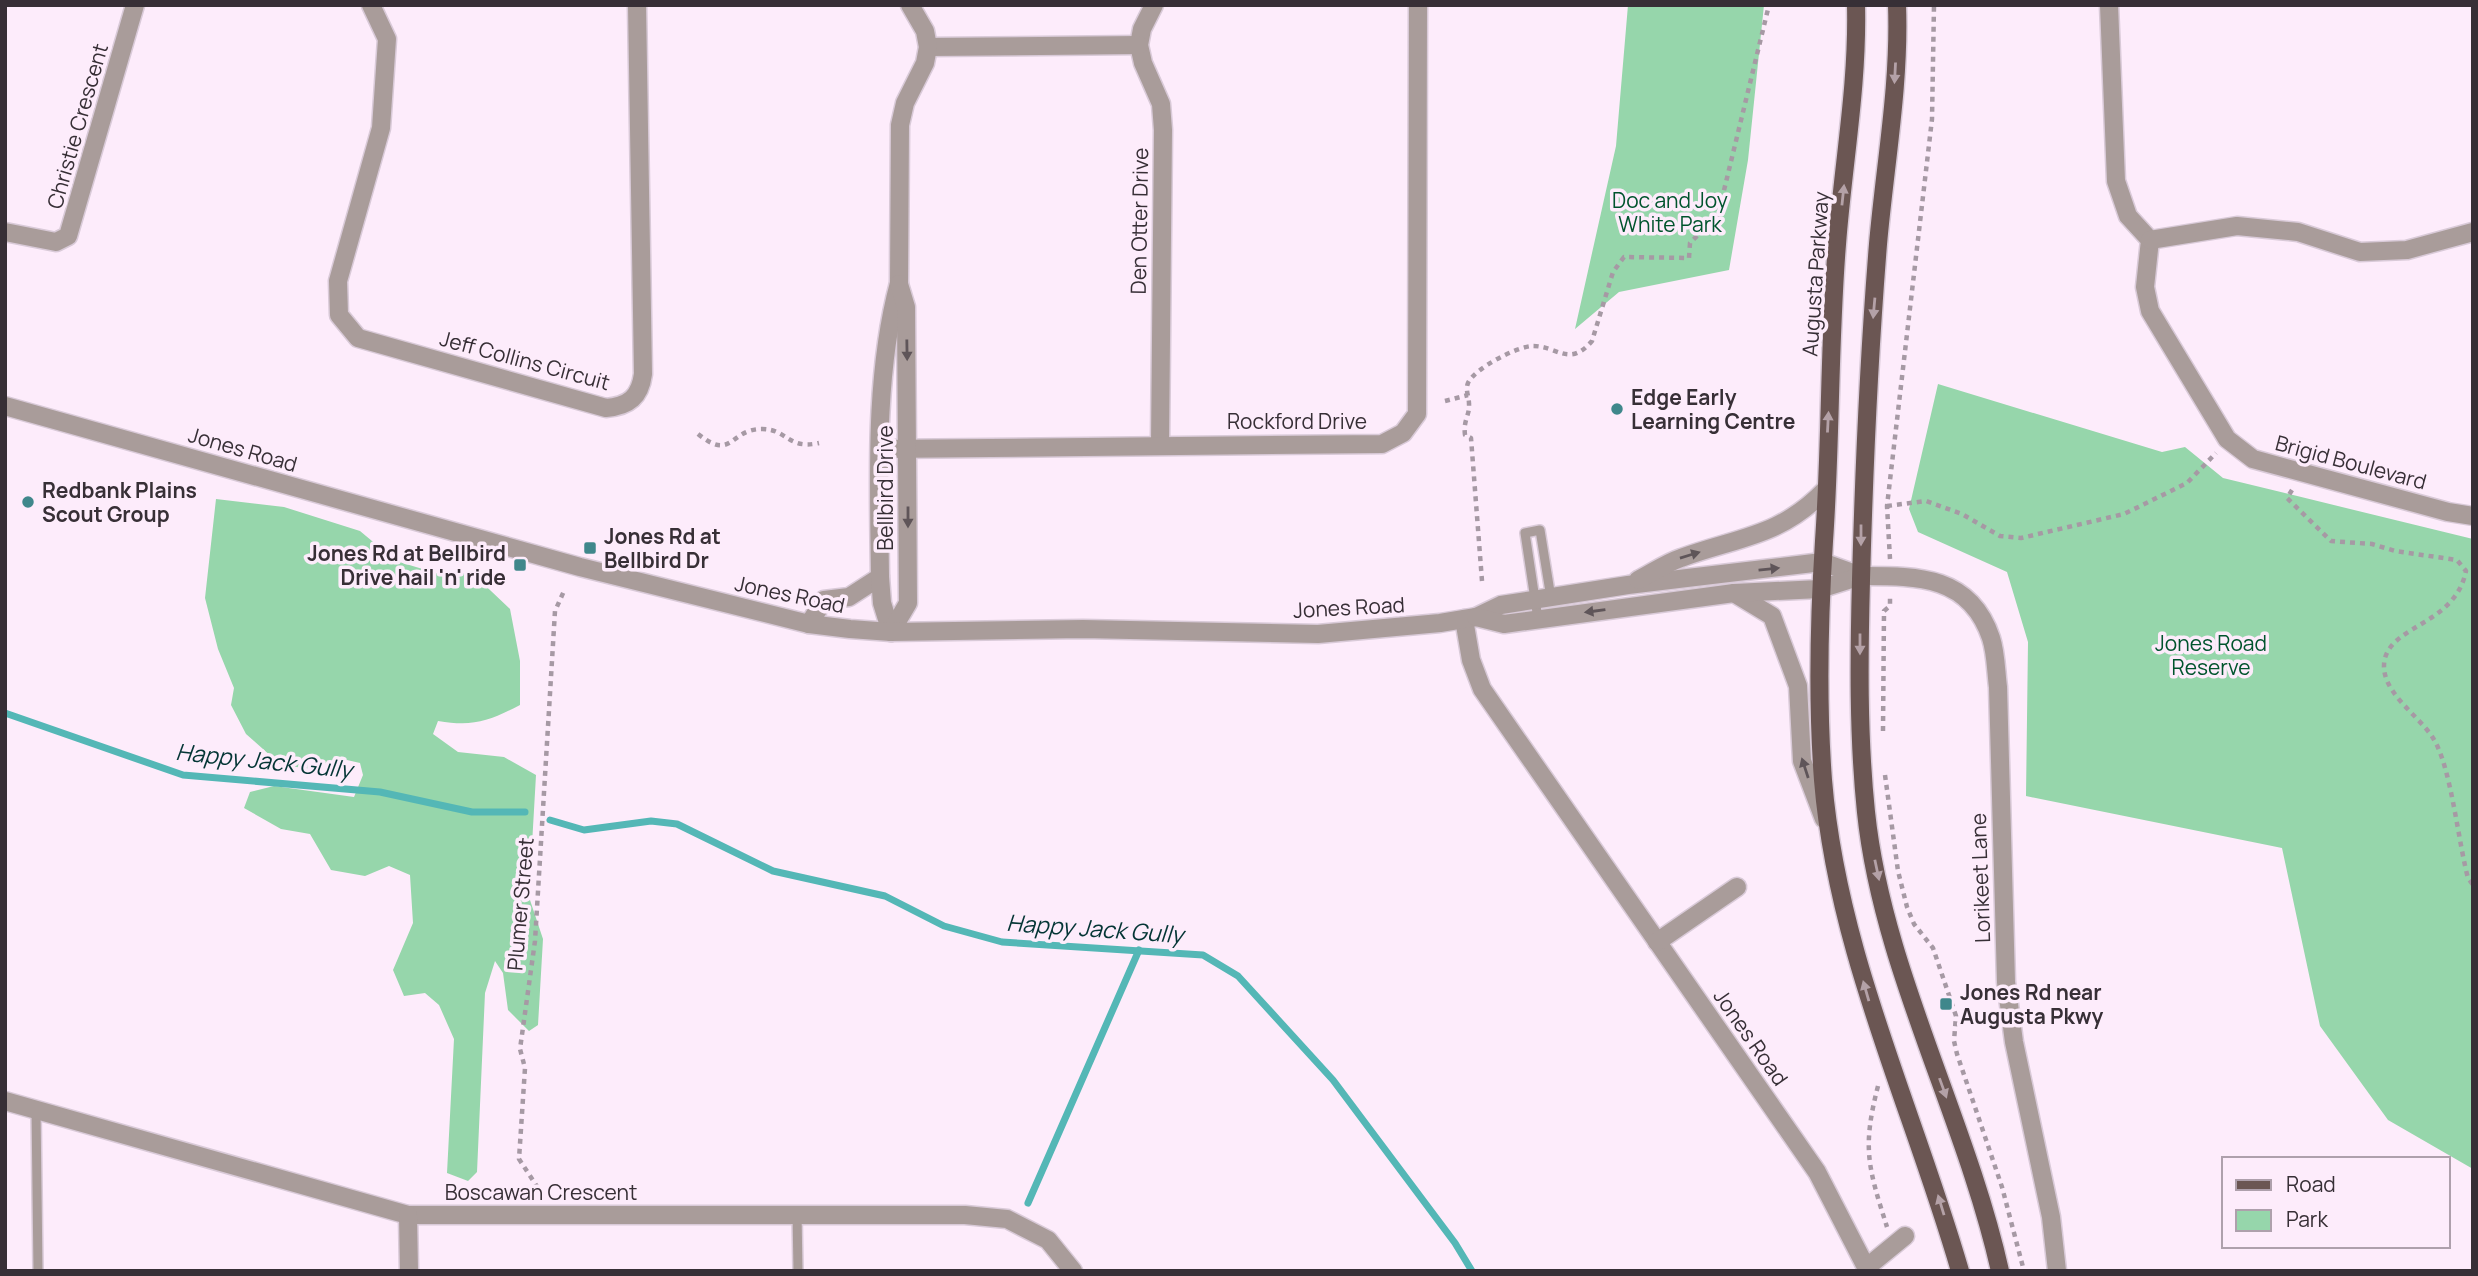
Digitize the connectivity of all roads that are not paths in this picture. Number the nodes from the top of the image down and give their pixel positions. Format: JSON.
{"nodes":[{"id":1,"x":135,"y":5,"type":"edge"},
{"id":2,"x":371,"y":5,"type":"edge"},
{"id":3,"x":637,"y":5,"type":"edge"},
{"id":4,"x":910,"y":5,"type":"edge"},
{"id":5,"x":1154,"y":5,"type":"edge"},
{"id":6,"x":1418,"y":5,"type":"edge"},
{"id":7,"x":1856,"y":5,"type":"edge"},
{"id":8,"x":1897,"y":5,"type":"edge"},
{"id":9,"x":2109,"y":5,"type":"edge"},
{"id":10,"x":1139,"y":45,"type":"junction"},
{"id":11,"x":928,"y":47,"type":"junction"},
{"id":12,"x":5,"y":232,"type":"edge"},
{"id":13,"x":2473,"y":232,"type":"edge"},
{"id":14,"x":2150,"y":240,"type":"junction"},
{"id":15,"x":899,"y":283,"type":"junction"},
{"id":16,"x":5,"y":406,"type":"edge"},
{"id":17,"x":1160,"y":445,"type":"junction"},
{"id":18,"x":882,"y":449,"type":"junction"},
{"id":19,"x":909,"y":449,"type":"junction"},
{"id":20,"x":1825,"y":490,"type":"junction"},
{"id":21,"x":2473,"y":516,"type":"edge"},
{"id":22,"x":1822,"y":562,"type":"junction"},
{"id":23,"x":880,"y":576,"type":"junction"},
{"id":24,"x":1861,"y":576,"type":"junction"},
{"id":25,"x":1628,"y":585,"type":"junction"},
{"id":26,"x":1819,"y":589,"type":"junction"},
{"id":27,"x":1734,"y":593,"type":"junction"},
{"id":28,"x":1543,"y":599,"type":"junction"},
{"id":29,"x":1470,"y":618,"type":"junction"},
{"id":30,"x":1538,"y":619,"type":"junction"},
{"id":31,"x":809,"y":624,"type":"junction"},
{"id":32,"x":891,"y":632,"type":"junction"},
{"id":33,"x":1829,"y":832,"type":"junction"},
{"id":34,"x":1737,"y":887,"type":"dead end"},
{"id":35,"x":1657,"y":942,"type":"junction"},
{"id":36,"x":5,"y":1101,"type":"edge"},
{"id":37,"x":36,"y":1110,"type":"junction"},
{"id":38,"x":797,"y":1213,"type":"junction"},
{"id":39,"x":408,"y":1215,"type":"junction"},
{"id":40,"x":1899,"y":1240,"type":"road end"},
{"id":41,"x":1867,"y":1269,"type":"edge"},
{"id":42,"x":38,"y":1271,"type":"edge"},
{"id":43,"x":409,"y":1271,"type":"edge"},
{"id":44,"x":798,"y":1271,"type":"edge"},
{"id":45,"x":1073,"y":1271,"type":"edge"},
{"id":46,"x":1960,"y":1271,"type":"edge"},
{"id":47,"x":2000,"y":1271,"type":"edge"},
{"id":48,"x":2057,"y":1271,"type":"edge"}],
"edges":[{"from":1,"to":12,"type":"street","name":"Christie Crescent"},
{"from":2,"to":3,"type":"street","name":"Jeff Collins Circuit"},
{"from":4,"to":11,"type":"street"},
{"from":5,"to":10,"type":"street"},
{"from":6,"to":17,"type":"street","name":"Rockford Drive"},
{"from":20,"to":7,"type":"main road","name":"Augusta Parkway","one_way":true},
{"from":8,"to":24,"type":"main road","one_way":true},
{"from":9,"to":14,"type":"street"},
{"from":10,"to":11,"type":"street"},
{"from":10,"to":17,"type":"street","name":"Den Otter Drive"},
{"from":11,"to":15,"type":"street","name":"Bellbird Drive"},
{"from":13,"to":14,"type":"street"},
{"from":14,"to":21,"type":"street","name":"Brigid Boulevard"},
{"from":15,"to":18,"type":"street","name":"Bellbird Drive"},
{"from":15,"to":19,"type":"street","name":"Bellbird Drive","one_way":true},
{"from":16,"to":31,"type":"street","name":"Jones Road"},
{"from":17,"to":19,"type":"street","name":"Rockford Drive"},
{"from":18,"to":19,"type":"street","name":"Rockford Drive"},
{"from":18,"to":23,"type":"street","name":"Bellbird Drive"},
{"from":19,"to":32,"type":"street","name":"Bellbird Drive","one_way":true},
{"from":20,"to":22,"type":"main road","name":"Augusta Parkway"},
{"from":25,"to":20,"type":"street","one_way":true},
{"from":22,"to":24,"type":"street","name":"Jones Road"},
{"from":25,"to":22,"type":"street","name":"Jones Road","one_way":true},
{"from":22,"to":26,"type":"main road","name":"Augusta Parkway"},
{"from":23,"to":31,"type":"street","name":"Bellbird Drive"},
{"from":23,"to":32,"type":"street","name":"Bellbird Drive"},
{"from":24,"to":26,"type":"street","name":"Jones Road"},
{"from":24,"to":47,"type":"main road","one_way":true},
{"from":24,"to":48,"type":"street","name":"Lorikeet Lane"},
{"from":25,"to":28,"type":"street","name":"Jones Road"},
{"from":26,"to":27,"type":"street","name":"Jones Road"},
{"from":26,"to":33,"type":"main road"},
{"from":27,"to":30,"type":"street","name":"Jones Road","one_way":true},
{"from":33,"to":27,"type":"street","one_way":true},
{"from":28,"to":28,"type":"lane"},
{"from":28,"to":29,"type":"street","name":"Jones Road"},
{"from":28,"to":30,"type":"lane"},
{"from":29,"to":30,"type":"street","name":"Jones Road"},
{"from":29,"to":32,"type":"street","name":"Jones Road"},
{"from":29,"to":35,"type":"street","name":"Jones Road"},
{"from":31,"to":32,"type":"street","name":"Jones Road"},
{"from":46,"to":33,"type":"main road","one_way":true},
{"from":34,"to":35,"type":"street"},
{"from":35,"to":41,"type":"street","name":"Jones Road"},
{"from":36,"to":37,"type":"street","name":"Boscawan Crescent"},
{"from":37,"to":39,"type":"street","name":"Boscawan Crescent"},
{"from":37,"to":42,"type":"lane"},
{"from":38,"to":39,"type":"street","name":"Boscawan Crescent"},
{"from":38,"to":44,"type":"lane"},
{"from":38,"to":45,"type":"street","name":"Boscawan Crescent"},
{"from":39,"to":43,"type":"street"},
{"from":40,"to":41,"type":"street"}]}
